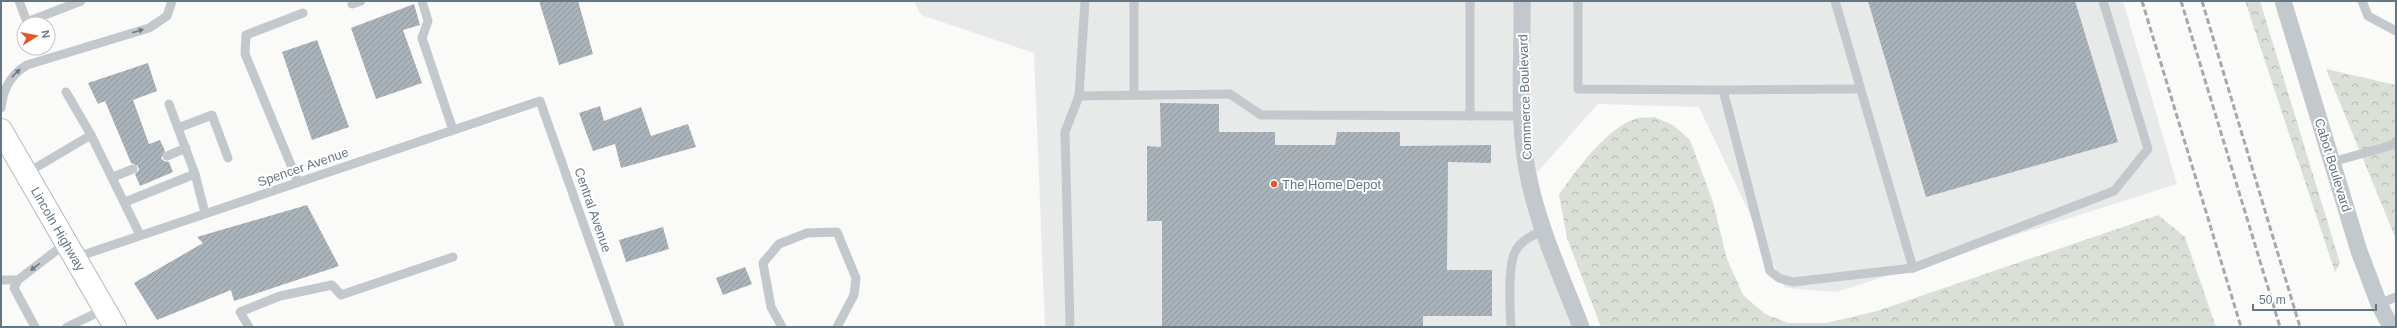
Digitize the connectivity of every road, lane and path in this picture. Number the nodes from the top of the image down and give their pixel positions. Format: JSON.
{"nodes":[{"id":1,"x":19,"y":1,"type":"edge"},
{"id":2,"x":82,"y":1,"type":"edge"},
{"id":3,"x":172,"y":1,"type":"edge"},
{"id":4,"x":422,"y":1,"type":"edge"},
{"id":5,"x":1085,"y":1,"type":"edge"},
{"id":6,"x":1134,"y":1,"type":"edge"},
{"id":7,"x":1470,"y":1,"type":"edge"},
{"id":8,"x":1522,"y":1,"type":"edge"},
{"id":9,"x":1578,"y":1,"type":"edge"},
{"id":10,"x":1835,"y":1,"type":"edge"},
{"id":11,"x":2103,"y":1,"type":"edge"},
{"id":12,"x":2283,"y":1,"type":"edge"},
{"id":13,"x":2362,"y":1,"type":"edge"},
{"id":14,"x":303,"y":13,"type":"dead end"},
{"id":15,"x":2396,"y":31,"type":"edge"},
{"id":16,"x":1860,"y":89,"type":"junction"},
{"id":17,"x":1723,"y":90,"type":"junction"},
{"id":18,"x":66,"y":92,"type":"dead end"},
{"id":19,"x":1134,"y":95,"type":"junction"},
{"id":20,"x":1079,"y":96,"type":"junction"},
{"id":21,"x":540,"y":101,"type":"joint"},
{"id":22,"x":169,"y":104,"type":"dead end"},
{"id":23,"x":1,"y":108,"type":"edge"},
{"id":24,"x":1470,"y":116,"type":"junction"},
{"id":25,"x":1523,"y":116,"type":"junction"},
{"id":26,"x":178,"y":128,"type":"junction"},
{"id":27,"x":1,"y":130,"type":"edge"},
{"id":28,"x":453,"y":130,"type":"junction"},
{"id":29,"x":91,"y":135,"type":"junction"},
{"id":30,"x":2396,"y":144,"type":"edge"},
{"id":31,"x":186,"y":148,"type":"junction"},
{"id":32,"x":167,"y":156,"type":"dead end"},
{"id":33,"x":228,"y":158,"type":"dead end"},
{"id":34,"x":2332,"y":162,"type":"junction"},
{"id":35,"x":133,"y":168,"type":"dead end"},
{"id":36,"x":26,"y":174,"type":"junction"},
{"id":37,"x":195,"y":174,"type":"junction"},
{"id":38,"x":113,"y":177,"type":"junction"},
{"id":39,"x":298,"y":182,"type":"junction"},
{"id":40,"x":124,"y":202,"type":"junction"},
{"id":41,"x":206,"y":213,"type":"junction"},
{"id":42,"x":1544,"y":230,"type":"junction"},
{"id":43,"x":140,"y":235,"type":"junction"},
{"id":44,"x":70,"y":250,"type":"junction"},
{"id":45,"x":453,"y":257,"type":"dead end"},
{"id":46,"x":1913,"y":268,"type":"junction"},
{"id":47,"x":1,"y":280,"type":"edge"},
{"id":48,"x":18,"y":280,"type":"junction"},
{"id":49,"x":2396,"y":296,"type":"edge"},
{"id":50,"x":2379,"y":304,"type":"junction"},
{"id":51,"x":110,"y":318,"type":"edge"},
{"id":52,"x":35,"y":327,"type":"edge"},
{"id":53,"x":67,"y":327,"type":"edge"},
{"id":54,"x":249,"y":327,"type":"edge"},
{"id":55,"x":620,"y":327,"type":"edge"},
{"id":56,"x":782,"y":327,"type":"edge"},
{"id":57,"x":837,"y":327,"type":"edge"},
{"id":58,"x":1070,"y":327,"type":"edge"},
{"id":59,"x":1511,"y":327,"type":"edge"},
{"id":60,"x":1581,"y":327,"type":"edge"},
{"id":61,"x":2391,"y":327,"type":"edge"}],
"edges":[{"from":1,"to":2,"type":"lane"},
{"from":23,"to":3,"type":"lane","one_way":true},
{"from":4,"to":28,"type":"lane"},
{"from":5,"to":20,"type":"lane"},
{"from":6,"to":19,"type":"lane"},
{"from":7,"to":24,"type":"lane"},
{"from":8,"to":25,"type":"street","name":"Commerce Boulevard"},
{"from":9,"to":17,"type":"lane"},
{"from":10,"to":16,"type":"lane"},
{"from":11,"to":46,"type":"lane"},
{"from":12,"to":34,"type":"street","name":"Cabot Boulevard"},
{"from":13,"to":15,"type":"lane"},
{"from":14,"to":39,"type":"lane"},
{"from":16,"to":17,"type":"lane"},
{"from":16,"to":46,"type":"lane"},
{"from":17,"to":46,"type":"lane"},
{"from":18,"to":29,"type":"lane"},
{"from":19,"to":20,"type":"lane"},
{"from":19,"to":24,"type":"lane"},
{"from":20,"to":58,"type":"lane"},
{"from":21,"to":28,"type":"lane","name":"Spencer Avenue"},
{"from":21,"to":55,"type":"lane","name":"Central Avenue"},
{"from":22,"to":26,"type":"lane"},
{"from":24,"to":25,"type":"lane"},
{"from":25,"to":42,"type":"street","name":"Commerce Boulevard"},
{"from":26,"to":31,"type":"lane"},
{"from":26,"to":33,"type":"lane"},
{"from":27,"to":36,"type":"main road","name":"Lincoln Highway"},
{"from":28,"to":39,"type":"lane","name":"Spencer Avenue"},
{"from":29,"to":36,"type":"lane"},
{"from":29,"to":38,"type":"lane"},
{"from":30,"to":34,"type":"lane"},
{"from":31,"to":32,"type":"lane"},
{"from":31,"to":37,"type":"lane"},
{"from":34,"to":50,"type":"street","name":"Cabot Boulevard"},
{"from":35,"to":38,"type":"lane"},
{"from":36,"to":44,"type":"main road","name":"Lincoln Highway"},
{"from":37,"to":40,"type":"lane"},
{"from":37,"to":41,"type":"lane"},
{"from":38,"to":40,"type":"lane"},
{"from":39,"to":41,"type":"lane","name":"Spencer Avenue"},
{"from":40,"to":43,"type":"lane"},
{"from":41,"to":43,"type":"lane","name":"Spencer Avenue"},
{"from":42,"to":59,"type":"lane"},
{"from":42,"to":60,"type":"street","name":"Commerce Boulevard"},
{"from":43,"to":44,"type":"lane","name":"Spencer Avenue"},
{"from":44,"to":48,"type":"lane","name":"Spencer Avenue","one_way":true},
{"from":44,"to":51,"type":"main road","name":"Lincoln Highway"},
{"from":45,"to":54,"type":"lane"},
{"from":47,"to":48,"type":"lane"},
{"from":48,"to":52,"type":"lane"},
{"from":49,"to":50,"type":"lane"},
{"from":50,"to":61,"type":"street","name":"Cabot Boulevard"},
{"from":51,"to":53,"type":"lane"},
{"from":56,"to":57,"type":"lane"}]}
